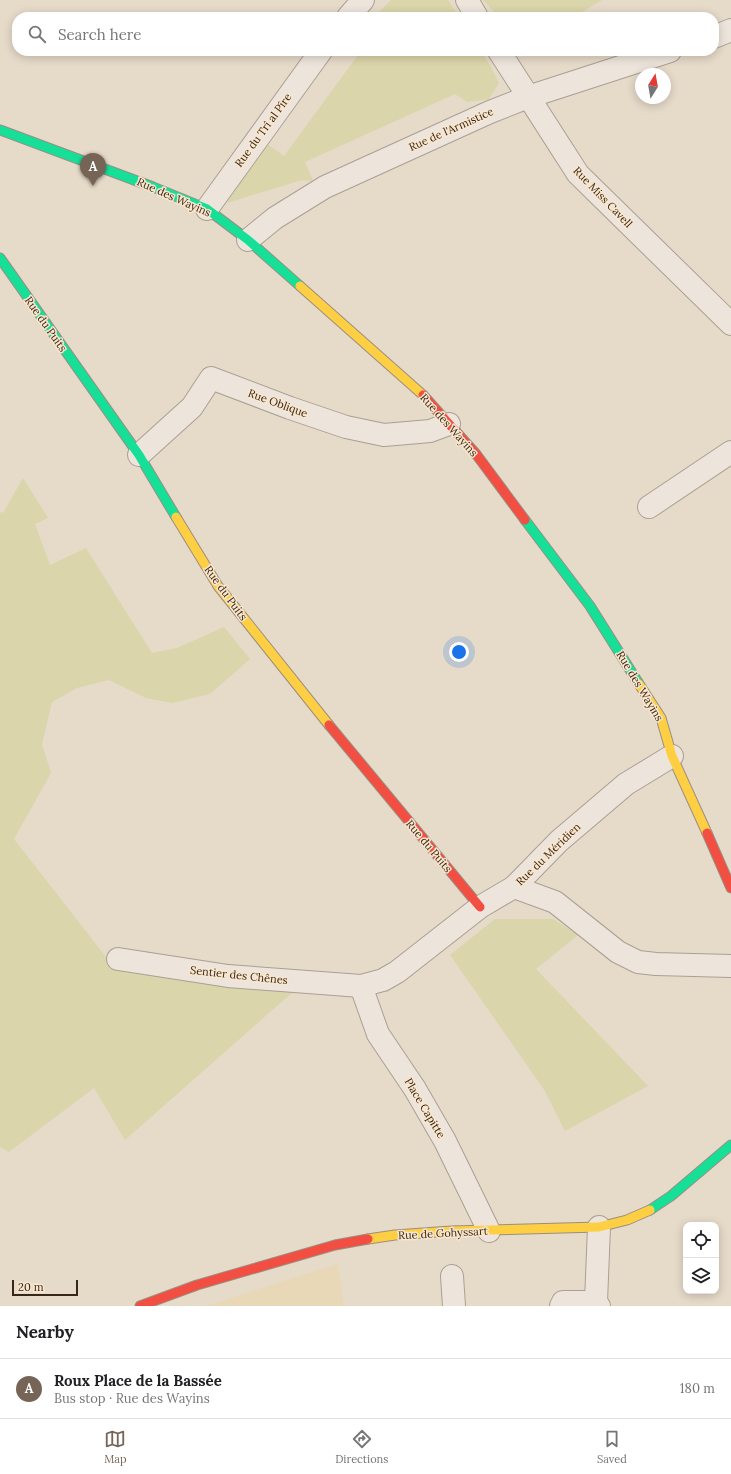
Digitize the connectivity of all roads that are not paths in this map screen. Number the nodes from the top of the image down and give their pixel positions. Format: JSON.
{"nodes":[{"id":1,"x":363,"y":0,"type":"edge"},
{"id":2,"x":467,"y":0,"type":"edge"},
{"id":3,"x":352,"y":12,"type":"edge"},
{"id":4,"x":474,"y":12,"type":"edge"},
{"id":5,"x":731,"y":30,"type":"edge"},
{"id":6,"x":719,"y":35,"type":"edge"},
{"id":7,"x":317,"y":56,"type":"edge"},
{"id":8,"x":502,"y":56,"type":"edge"},
{"id":9,"x":655,"y":56,"type":"edge"},
{"id":10,"x":528,"y":97,"type":"junction"},
{"id":11,"x":0,"y":130,"type":"edge"},
{"id":12,"x":207,"y":209,"type":"junction"},
{"id":13,"x":248,"y":240,"type":"junction"},
{"id":14,"x":0,"y":258,"type":"edge"},
{"id":15,"x":731,"y":324,"type":"edge"},
{"id":16,"x":449,"y":424,"type":"junction"},
{"id":17,"x":731,"y":452,"type":"edge"},
{"id":18,"x":139,"y":455,"type":"junction"},
{"id":19,"x":649,"y":507,"type":"dead end"},
{"id":20,"x":672,"y":756,"type":"junction"},
{"id":21,"x":514,"y":887,"type":"junction"},
{"id":22,"x":731,"y":888,"type":"edge"},
{"id":23,"x":480,"y":907,"type":"junction"},
{"id":24,"x":118,"y":959,"type":"dead end"},
{"id":25,"x":731,"y":966,"type":"edge"},
{"id":26,"x":361,"y":986,"type":"junction"},
{"id":27,"x":731,"y":1145,"type":"edge"},
{"id":28,"x":599,"y":1227,"type":"junction"},
{"id":29,"x":489,"y":1231,"type":"junction"},
{"id":30,"x":452,"y":1276,"type":"dead end"},
{"id":31,"x":598,"y":1304,"type":"edge"},
{"id":32,"x":140,"y":1306,"type":"edge"},
{"id":33,"x":454,"y":1306,"type":"edge"},
{"id":34,"x":561,"y":1306,"type":"edge"}],
"edges":[{"from":1,"to":3,"type":"street"},
{"from":2,"to":4,"type":"street"},
{"from":5,"to":6,"type":"street"},
{"from":7,"to":12,"type":"street","name":"Rue du Trî al Pîre"},
{"from":8,"to":10,"type":"street","name":"Rue Miss Cavell"},
{"from":9,"to":10,"type":"street","name":"Rue de l'Armistice"},
{"from":10,"to":13,"type":"street","name":"Rue de l'Armistice"},
{"from":10,"to":15,"type":"street","name":"Rue Miss Cavell"},
{"from":11,"to":12,"type":"street","name":"Rue des Wayins"},
{"from":12,"to":13,"type":"street","name":"Rue des Wayins"},
{"from":13,"to":16,"type":"street","name":"Rue des Wayins"},
{"from":14,"to":18,"type":"street","name":"Rue du Puits"},
{"from":16,"to":18,"type":"street","name":"Rue Oblique"},
{"from":16,"to":20,"type":"street","name":"Rue des Wayins"},
{"from":17,"to":19,"type":"street"},
{"from":18,"to":23,"type":"street","name":"Rue du Puits"},
{"from":20,"to":21,"type":"street","name":"Rue du Méridien"},
{"from":20,"to":22,"type":"street","name":"Rue des Wayins"},
{"from":21,"to":23,"type":"street","name":"Rue du Méridien"},
{"from":21,"to":25,"type":"street"},
{"from":23,"to":26,"type":"street","name":"Rue du Méridien"},
{"from":24,"to":26,"type":"street","name":"Sentier des Chênes"},
{"from":26,"to":29,"type":"street","name":"Place Capitte"},
{"from":27,"to":28,"type":"street","name":"Rue de Gohyssart"},
{"from":28,"to":29,"type":"street","name":"Rue de Gohyssart"},
{"from":28,"to":31,"type":"street"},
{"from":29,"to":32,"type":"street","name":"Rue de Gohyssart"},
{"from":30,"to":33,"type":"street"},
{"from":31,"to":34,"type":"street"}]}
